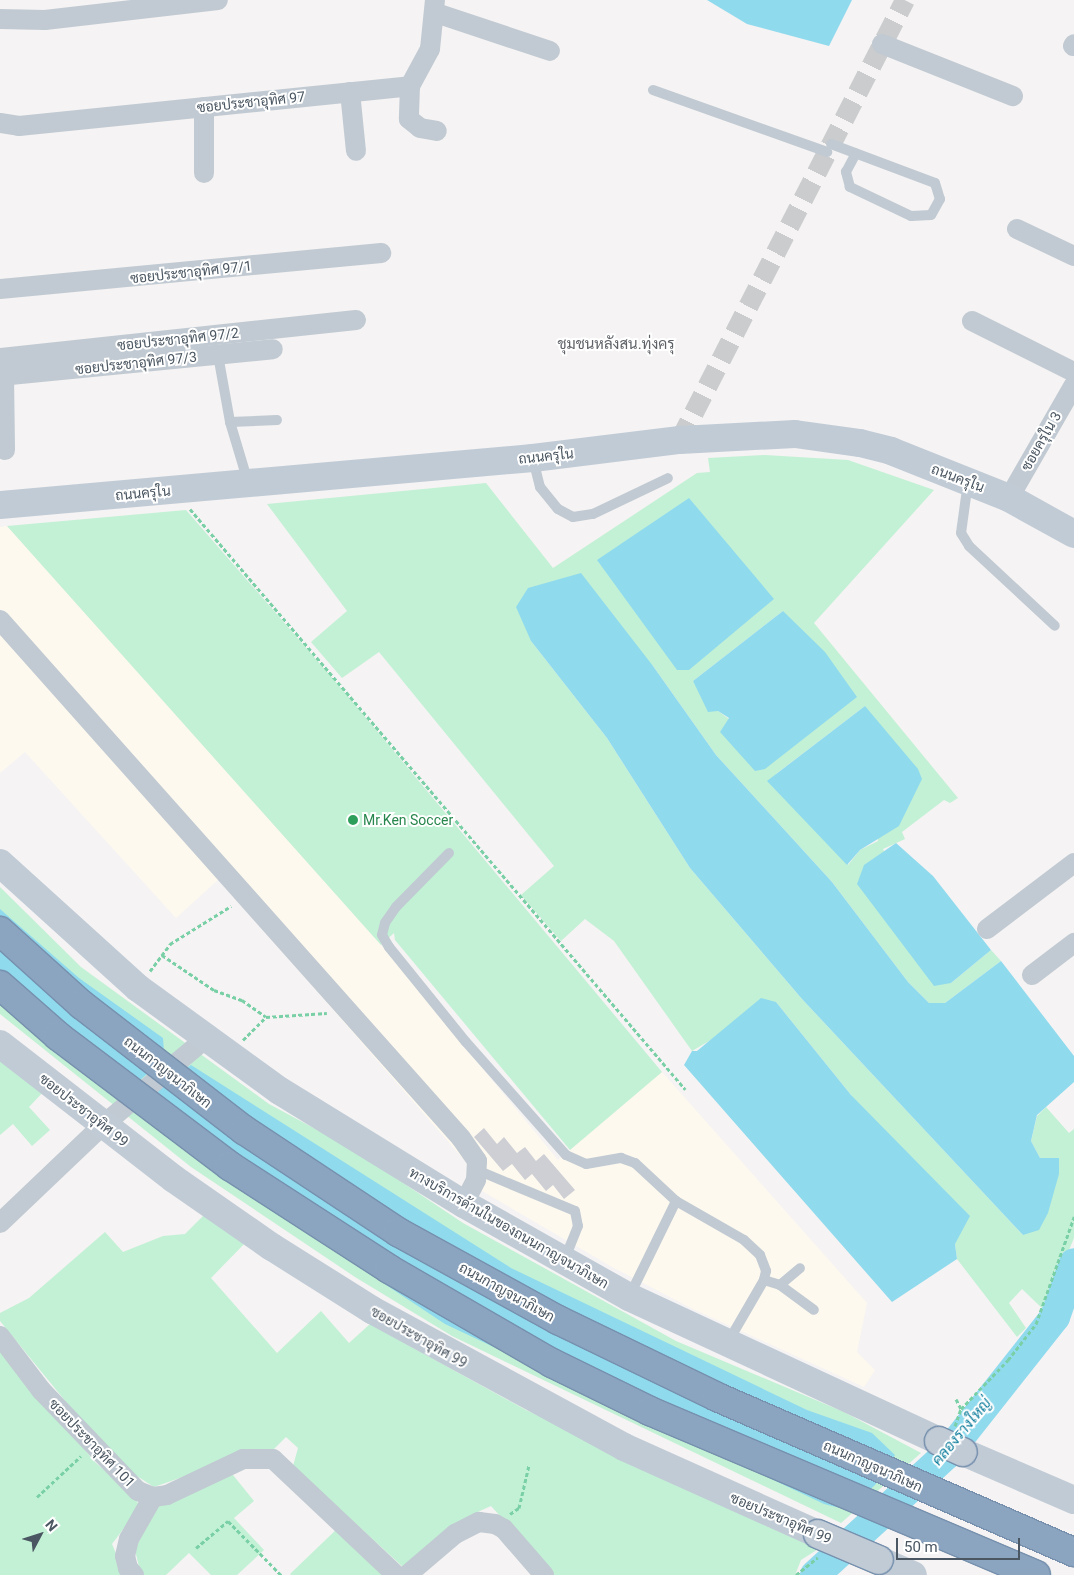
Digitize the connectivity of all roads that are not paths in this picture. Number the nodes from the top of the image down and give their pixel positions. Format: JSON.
{"nodes":[{"id":1,"x":218,"y":0,"type":"edge"},
{"id":2,"x":436,"y":7,"type":"edge"},
{"id":3,"x":0,"y":19,"type":"edge"},
{"id":4,"x":882,"y":44,"type":"dead end"},
{"id":5,"x":550,"y":51,"type":"dead end"},
{"id":6,"x":410,"y":86,"type":"junction"},
{"id":7,"x":653,"y":90,"type":"dead end"},
{"id":8,"x":350,"y":92,"type":"junction"},
{"id":9,"x":1013,"y":96,"type":"dead end"},
{"id":10,"x":204,"y":107,"type":"junction"},
{"id":11,"x":0,"y":123,"type":"edge"},
{"id":12,"x":437,"y":131,"type":"dead end"},
{"id":13,"x":356,"y":151,"type":"dead end"},
{"id":14,"x":856,"y":153,"type":"junction"},
{"id":15,"x":204,"y":173,"type":"dead end"},
{"id":16,"x":1017,"y":229,"type":"dead end"},
{"id":17,"x":381,"y":253,"type":"dead end"},
{"id":18,"x":1074,"y":256,"type":"edge"},
{"id":19,"x":0,"y":289,"type":"edge"},
{"id":20,"x":356,"y":320,"type":"dead end"},
{"id":21,"x":972,"y":321,"type":"dead end"},
{"id":22,"x":273,"y":349,"type":"dead end"},
{"id":23,"x":218,"y":355,"type":"junction"},
{"id":24,"x":1,"y":370,"type":"edge"},
{"id":25,"x":1074,"y":372,"type":"edge"},
{"id":26,"x":1074,"y":385,"type":"edge"},
{"id":27,"x":277,"y":420,"type":"dead end"},
{"id":28,"x":230,"y":422,"type":"junction"},
{"id":29,"x":5,"y":450,"type":"dead end"},
{"id":30,"x":533,"y":458,"type":"junction"},
{"id":31,"x":668,"y":478,"type":"dead end"},
{"id":32,"x":968,"y":481,"type":"junction"},
{"id":33,"x":249,"y":483,"type":"junction"},
{"id":34,"x":1009,"y":498,"type":"junction"},
{"id":35,"x":0,"y":505,"type":"edge"},
{"id":36,"x":1074,"y":534,"type":"edge"},
{"id":37,"x":0,"y":620,"type":"edge"},
{"id":38,"x":1055,"y":626,"type":"dead end"},
{"id":39,"x":449,"y":853,"type":"dead end"},
{"id":40,"x":0,"y":863,"type":"edge"},
{"id":41,"x":1074,"y":863,"type":"edge"},
{"id":42,"x":986,"y":929,"type":"dead end"},
{"id":43,"x":0,"y":931,"type":"edge"},
{"id":44,"x":1074,"y":943,"type":"edge"},
{"id":45,"x":1032,"y":975,"type":"dead end"},
{"id":46,"x":0,"y":985,"type":"edge"},
{"id":47,"x":205,"y":1038,"type":"junction"},
{"id":48,"x":0,"y":1044,"type":"edge"},
{"id":49,"x":102,"y":1126,"type":"junction"},
{"id":50,"x":477,"y":1170,"type":"junction"},
{"id":51,"x":676,"y":1201,"type":"junction"},
{"id":52,"x":464,"y":1204,"type":"junction"},
{"id":53,"x":0,"y":1222,"type":"edge"},
{"id":54,"x":564,"y":1260,"type":"junction"},
{"id":55,"x":800,"y":1268,"type":"dead end"},
{"id":56,"x":764,"y":1280,"type":"junction"},
{"id":57,"x":780,"y":1285,"type":"junction"},
{"id":58,"x":629,"y":1297,"type":"junction"},
{"id":59,"x":814,"y":1310,"type":"dead end"},
{"id":60,"x":0,"y":1336,"type":"edge"},
{"id":61,"x":727,"y":1345,"type":"junction"},
{"id":62,"x":152,"y":1497,"type":"junction"},
{"id":63,"x":1074,"y":1500,"type":"edge"},
{"id":64,"x":1074,"y":1552,"type":"edge"},
{"id":65,"x":134,"y":1575,"type":"edge"},
{"id":66,"x":396,"y":1575,"type":"edge"},
{"id":67,"x":407,"y":1575,"type":"edge"},
{"id":68,"x":544,"y":1575,"type":"edge"},
{"id":69,"x":913,"y":1575,"type":"edge"},
{"id":70,"x":1036,"y":1575,"type":"edge"}],
"edges":[{"from":1,"to":3,"type":"street"},
{"from":2,"to":5,"type":"street"},
{"from":2,"to":6,"type":"street"},
{"from":4,"to":9,"type":"street"},
{"from":6,"to":8,"type":"street","name":"ซอยประชาอุทิศ 97"},
{"from":6,"to":12,"type":"street"},
{"from":7,"to":14,"type":"lane"},
{"from":8,"to":10,"type":"street","name":"ซอยประชาอุทิศ 97"},
{"from":8,"to":13,"type":"street"},
{"from":10,"to":11,"type":"street","name":"ซอยประชาอุทิศ 97"},
{"from":10,"to":15,"type":"street"},
{"from":14,"to":14,"type":"lane"},
{"from":16,"to":18,"type":"street"},
{"from":17,"to":19,"type":"street","name":"ซอยประชาอุทิศ 97/1"},
{"from":20,"to":24,"type":"street","name":"ซอยประชาอุทิศ 97/2"},
{"from":21,"to":25,"type":"street"},
{"from":22,"to":23,"type":"street","name":"ซอยประชาอุทิศ 97/3"},
{"from":23,"to":24,"type":"street","name":"ซอยประชาอุทิศ 97/3"},
{"from":23,"to":28,"type":"lane"},
{"from":24,"to":29,"type":"street"},
{"from":26,"to":34,"type":"street","name":"ซอยครุใน 3"},
{"from":27,"to":28,"type":"lane"},
{"from":28,"to":33,"type":"lane"},
{"from":30,"to":31,"type":"lane"},
{"from":30,"to":32,"type":"main road","name":"ถนนครุใน"},
{"from":30,"to":33,"type":"main road","name":"ถนนครุใน"},
{"from":32,"to":34,"type":"main road","name":"ถนนครุใน"},
{"from":32,"to":38,"type":"lane"},
{"from":33,"to":35,"type":"main road","name":"ถนนครุใน"},
{"from":34,"to":36,"type":"main road","name":"ถนนครุใน"},
{"from":37,"to":50,"type":"street"},
{"from":39,"to":51,"type":"lane"},
{"from":40,"to":47,"type":"main road","name":"ทางบริการด้านในของถนนกาญจนาภิเษก"},
{"from":41,"to":42,"type":"street"},
{"from":43,"to":64,"type":"highway","name":"ถนนกาญจนาภิเษก","bridge":true},
{"from":44,"to":45,"type":"street"},
{"from":46,"to":70,"type":"highway","bridge":true},
{"from":47,"to":49,"type":"street"},
{"from":47,"to":52,"type":"main road","name":"ทางบริการด้านในของถนนกาญจนาภิเษก"},
{"from":48,"to":49,"type":"main road","name":"ซอยประชาอุทิศ 99"},
{"from":49,"to":53,"type":"street"},
{"from":49,"to":69,"type":"main road","name":"ซอยประชาอุทิศ 99","bridge":true},
{"from":50,"to":52,"type":"street"},
{"from":50,"to":54,"type":"lane"},
{"from":51,"to":56,"type":"lane"},
{"from":51,"to":58,"type":"lane"},
{"from":52,"to":54,"type":"main road","name":"ทางบริการด้านในของถนนกาญจนาภิเษก"},
{"from":54,"to":58,"type":"main road","name":"ทางบริการด้านในของถนนกาญจนาภิเษก"},
{"from":55,"to":57,"type":"lane"},
{"from":56,"to":57,"type":"lane"},
{"from":56,"to":61,"type":"lane"},
{"from":57,"to":59,"type":"lane"},
{"from":58,"to":61,"type":"main road","name":"ทางบริการด้านในของถนนกาญจนาภิเษก"},
{"from":60,"to":62,"type":"street","name":"ซอยประชาอุทิศ 101"},
{"from":61,"to":63,"type":"main road","name":"ทางบริการด้านในของถนนกาญจนาภิเษก"},
{"from":62,"to":65,"type":"street"},
{"from":62,"to":66,"type":"street"},
{"from":67,"to":68,"type":"street"}]}
